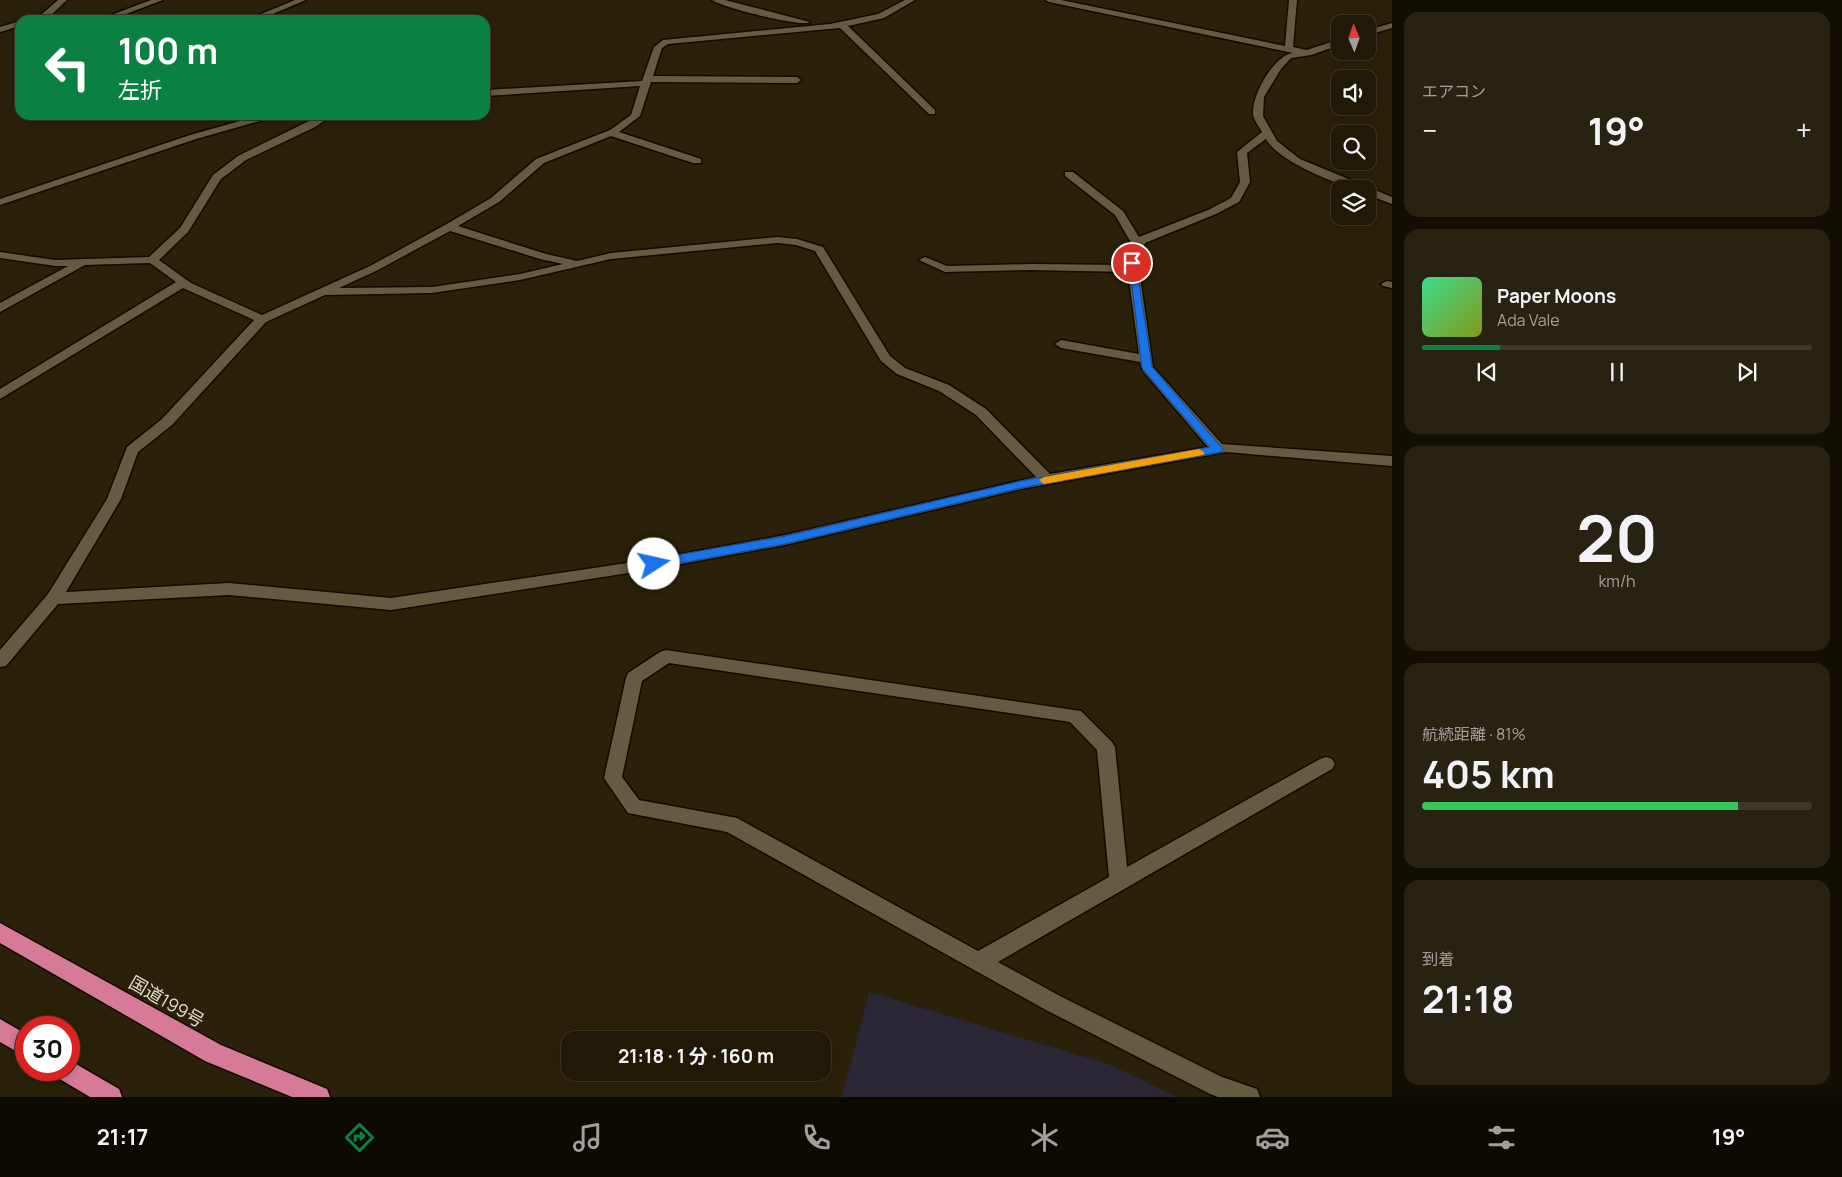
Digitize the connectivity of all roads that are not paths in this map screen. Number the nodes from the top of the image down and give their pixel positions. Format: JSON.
{"nodes":[{"id":1,"x":63,"y":0,"type":"edge"},
{"id":2,"x":159,"y":0,"type":"edge"},
{"id":3,"x":302,"y":0,"type":"edge"},
{"id":4,"x":716,"y":0,"type":"edge"},
{"id":5,"x":912,"y":0,"type":"edge"},
{"id":6,"x":1049,"y":0,"type":"edge"},
{"id":7,"x":1293,"y":0,"type":"edge"},
{"id":8,"x":50,"y":15,"type":"edge"},
{"id":9,"x":116,"y":15,"type":"edge"},
{"id":10,"x":264,"y":15,"type":"edge"},
{"id":11,"x":15,"y":25,"type":"edge"},
{"id":12,"x":842,"y":25,"type":"junction"},
{"id":13,"x":1392,"y":25,"type":"edge"},
{"id":14,"x":0,"y":30,"type":"edge"},
{"id":15,"x":1376,"y":30,"type":"edge"},
{"id":16,"x":1331,"y":45,"type":"edge"},
{"id":17,"x":1288,"y":48,"type":"junction"},
{"id":18,"x":1308,"y":53,"type":"junction"},
{"id":19,"x":797,"y":80,"type":"dead end"},
{"id":20,"x":648,"y":81,"type":"junction"},
{"id":21,"x":490,"y":92,"type":"edge"},
{"id":22,"x":932,"y":112,"type":"dead end"},
{"id":23,"x":253,"y":120,"type":"edge"},
{"id":24,"x":320,"y":120,"type":"edge"},
{"id":25,"x":611,"y":133,"type":"junction"},
{"id":26,"x":1267,"y":133,"type":"junction"},
{"id":27,"x":697,"y":162,"type":"dead end"},
{"id":28,"x":1069,"y":174,"type":"dead end"},
{"id":29,"x":1341,"y":180,"type":"edge"},
{"id":30,"x":1376,"y":194,"type":"edge"},
{"id":31,"x":1392,"y":201,"type":"edge"},
{"id":32,"x":0,"y":202,"type":"edge"},
{"id":33,"x":449,"y":227,"type":"junction"},
{"id":34,"x":1138,"y":245,"type":"junction"},
{"id":35,"x":0,"y":255,"type":"edge"},
{"id":36,"x":152,"y":260,"type":"junction"},
{"id":37,"x":925,"y":260,"type":"dead end"},
{"id":38,"x":83,"y":262,"type":"junction"},
{"id":39,"x":580,"y":263,"type":"junction"},
{"id":40,"x":1132,"y":269,"type":"junction"},
{"id":41,"x":184,"y":282,"type":"junction"},
{"id":42,"x":320,"y":293,"type":"junction"},
{"id":43,"x":0,"y":308,"type":"edge"},
{"id":44,"x":262,"y":319,"type":"junction"},
{"id":45,"x":1061,"y":344,"type":"dead end"},
{"id":46,"x":1146,"y":359,"type":"junction"},
{"id":47,"x":0,"y":395,"type":"edge"},
{"id":48,"x":1218,"y":449,"type":"junction"},
{"id":49,"x":1392,"y":461,"type":"edge"},
{"id":50,"x":1047,"y":480,"type":"junction"},
{"id":51,"x":54,"y":598,"type":"junction"},
{"id":52,"x":0,"y":661,"type":"edge"},
{"id":53,"x":1326,"y":764,"type":"dead end"},
{"id":54,"x":1119,"y":882,"type":"junction"},
{"id":55,"x":0,"y":932,"type":"edge"},
{"id":56,"x":978,"y":962,"type":"junction"},
{"id":57,"x":0,"y":1030,"type":"edge"},
{"id":58,"x":15,"y":1039,"type":"edge"},
{"id":59,"x":80,"y":1078,"type":"edge"},
{"id":60,"x":111,"y":1097,"type":"edge"},
{"id":61,"x":319,"y":1097,"type":"edge"},
{"id":62,"x":1249,"y":1097,"type":"edge"}],
"edges":[{"from":1,"to":8,"type":"street"},
{"from":2,"to":9,"type":"street"},
{"from":3,"to":10,"type":"street"},
{"from":4,"to":12,"type":"street"},
{"from":5,"to":12,"type":"street"},
{"from":6,"to":17,"type":"street"},
{"from":7,"to":17,"type":"street"},
{"from":11,"to":14,"type":"street"},
{"from":12,"to":20,"type":"street"},
{"from":12,"to":22,"type":"street"},
{"from":13,"to":15,"type":"street"},
{"from":16,"to":18,"type":"street"},
{"from":17,"to":18,"type":"street"},
{"from":18,"to":26,"type":"street"},
{"from":19,"to":20,"type":"street"},
{"from":20,"to":21,"type":"street"},
{"from":20,"to":25,"type":"street"},
{"from":23,"to":32,"type":"street"},
{"from":24,"to":36,"type":"street"},
{"from":25,"to":27,"type":"street"},
{"from":25,"to":33,"type":"street"},
{"from":26,"to":29,"type":"street"},
{"from":26,"to":34,"type":"street"},
{"from":28,"to":34,"type":"street"},
{"from":30,"to":31,"type":"street"},
{"from":33,"to":39,"type":"street"},
{"from":33,"to":42,"type":"street"},
{"from":34,"to":40,"type":"street"},
{"from":35,"to":38,"type":"street"},
{"from":36,"to":38,"type":"street"},
{"from":36,"to":41,"type":"street"},
{"from":37,"to":40,"type":"street"},
{"from":38,"to":43,"type":"street"},
{"from":39,"to":42,"type":"street"},
{"from":39,"to":50,"type":"street"},
{"from":40,"to":46,"type":"street"},
{"from":41,"to":44,"type":"street"},
{"from":41,"to":47,"type":"street"},
{"from":42,"to":44,"type":"street"},
{"from":44,"to":51,"type":"street"},
{"from":45,"to":46,"type":"street"},
{"from":46,"to":48,"type":"street"},
{"from":48,"to":49,"type":"street"},
{"from":48,"to":50,"type":"street"},
{"from":50,"to":51,"type":"street"},
{"from":51,"to":52,"type":"street"},
{"from":53,"to":54,"type":"street"},
{"from":54,"to":56,"type":"street"},
{"from":54,"to":56,"type":"street"},
{"from":55,"to":61,"type":"highway","name":"国道199号"},
{"from":56,"to":62,"type":"street"},
{"from":57,"to":58,"type":"highway"},
{"from":59,"to":60,"type":"highway"}]}
